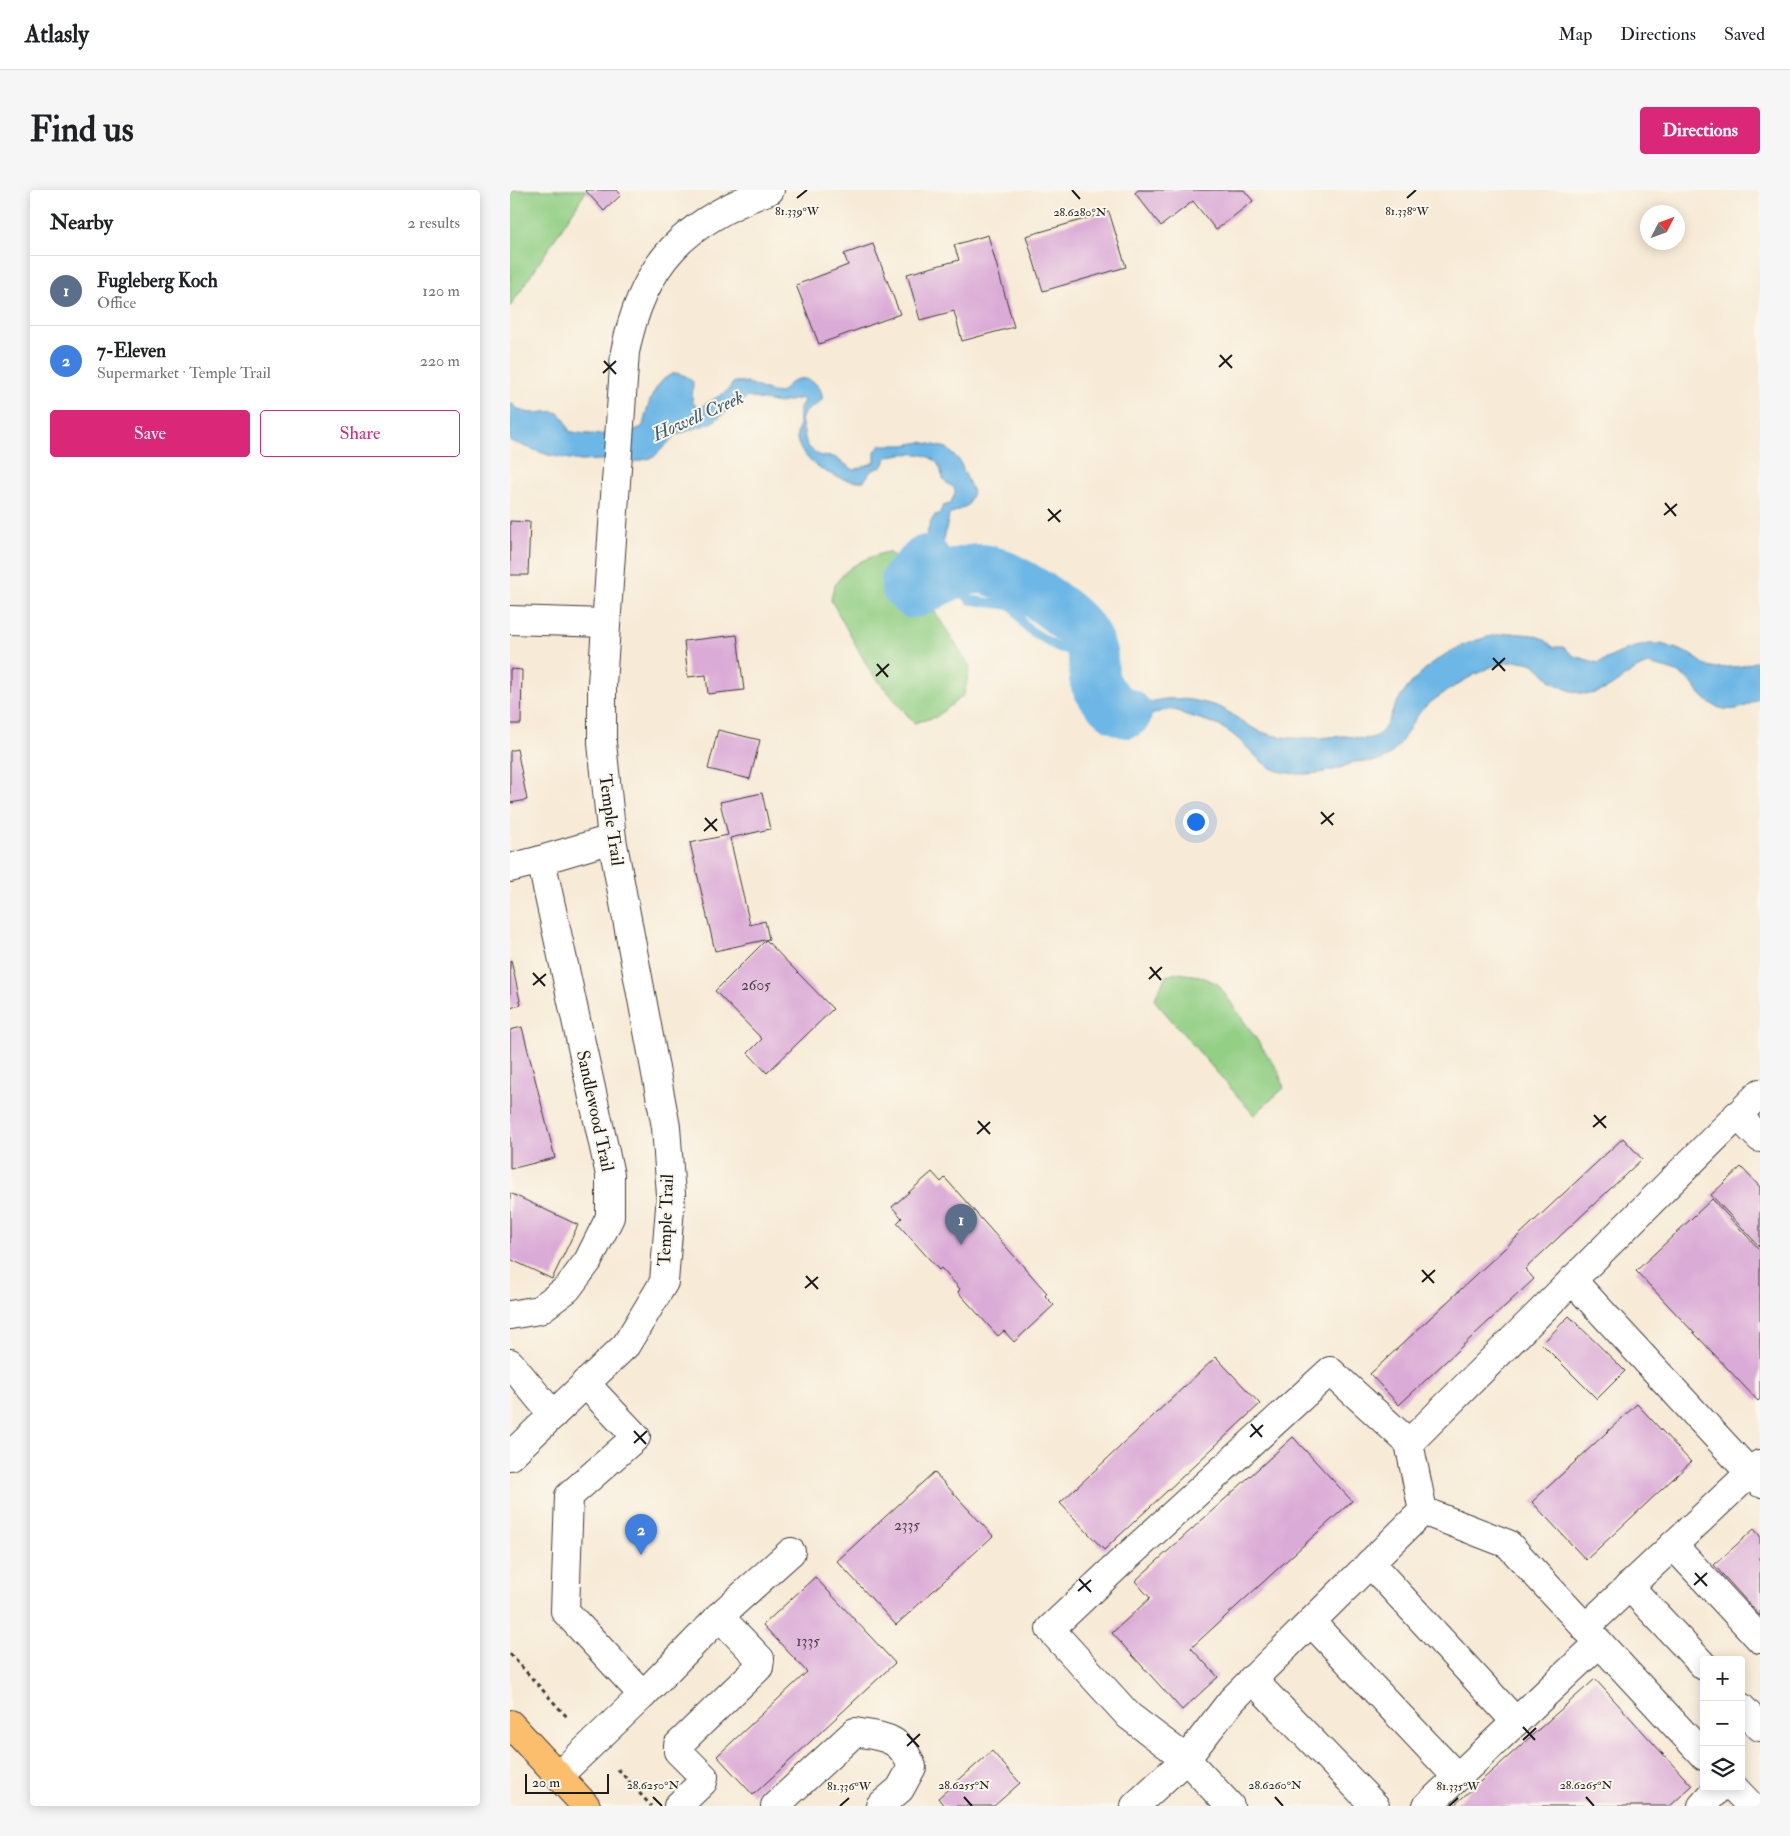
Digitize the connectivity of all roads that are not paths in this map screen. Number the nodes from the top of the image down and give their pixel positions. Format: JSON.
{"nodes":[{"id":1,"x":770,"y":190,"type":"edge"},
{"id":2,"x":510,"y":620,"type":"edge"},
{"id":3,"x":606,"y":624,"type":"junction"},
{"id":4,"x":612,"y":839,"type":"junction"},
{"id":5,"x":541,"y":860,"type":"junction"},
{"id":6,"x":510,"y":868,"type":"edge"},
{"id":7,"x":1760,"y":1093,"type":"edge"},
{"id":8,"x":1737,"y":1115,"type":"junction"},
{"id":9,"x":1760,"y":1138,"type":"edge"},
{"id":10,"x":1572,"y":1280,"type":"junction"},
{"id":11,"x":510,"y":1315,"type":"edge"},
{"id":12,"x":510,"y":1363,"type":"edge"},
{"id":13,"x":585,"y":1384,"type":"junction"},
{"id":14,"x":553,"y":1415,"type":"junction"},
{"id":15,"x":1409,"y":1443,"type":"junction"},
{"id":16,"x":510,"y":1456,"type":"edge"},
{"id":17,"x":1757,"y":1473,"type":"edge"},
{"id":18,"x":1423,"y":1511,"type":"junction"},
{"id":19,"x":1673,"y":1545,"type":"junction"},
{"id":20,"x":791,"y":1552,"type":"dead end"},
{"id":21,"x":1370,"y":1563,"type":"junction"},
{"id":22,"x":1629,"y":1586,"type":"junction"},
{"id":23,"x":719,"y":1616,"type":"junction"},
{"id":24,"x":1311,"y":1622,"type":"junction"},
{"id":25,"x":1592,"y":1635,"type":"junction"},
{"id":26,"x":1760,"y":1639,"type":"edge"},
{"id":27,"x":1700,"y":1662,"type":"edge"},
{"id":28,"x":1252,"y":1679,"type":"junction"},
{"id":29,"x":643,"y":1695,"type":"junction"},
{"id":30,"x":1745,"y":1711,"type":"edge"},
{"id":31,"x":1516,"y":1722,"type":"junction"},
{"id":32,"x":510,"y":1724,"type":"edge"},
{"id":33,"x":1760,"y":1727,"type":"edge"},
{"id":34,"x":1700,"y":1752,"type":"edge"},
{"id":35,"x":1186,"y":1759,"type":"junction"},
{"id":36,"x":558,"y":1776,"type":"junction"},
{"id":37,"x":1457,"y":1777,"type":"junction"},
{"id":38,"x":1715,"y":1791,"type":"edge"},
{"id":39,"x":1737,"y":1791,"type":"edge"},
{"id":40,"x":586,"y":1806,"type":"edge"},
{"id":41,"x":678,"y":1806,"type":"edge"},
{"id":42,"x":775,"y":1806,"type":"edge"},
{"id":43,"x":880,"y":1806,"type":"edge"},
{"id":44,"x":1136,"y":1806,"type":"edge"},
{"id":45,"x":1230,"y":1806,"type":"edge"},
{"id":46,"x":1375,"y":1806,"type":"edge"},
{"id":47,"x":1427,"y":1806,"type":"edge"},
{"id":48,"x":1702,"y":1806,"type":"edge"},
{"id":49,"x":1751,"y":1806,"type":"edge"}],
"edges":[{"from":1,"to":3,"type":"street","name":"Temple Trail"},
{"from":2,"to":3,"type":"street"},
{"from":3,"to":4,"type":"street","name":"Temple Trail"},
{"from":4,"to":5,"type":"street"},
{"from":4,"to":13,"type":"street","name":"Temple Trail"},
{"from":5,"to":6,"type":"street"},
{"from":5,"to":11,"type":"street","name":"Sandlewood Trail"},
{"from":7,"to":8,"type":"street"},
{"from":8,"to":9,"type":"street"},
{"from":8,"to":10,"type":"street"},
{"from":10,"to":15,"type":"street"},
{"from":10,"to":17,"type":"street"},
{"from":12,"to":14,"type":"street"},
{"from":13,"to":14,"type":"street","name":"Temple Trail"},
{"from":13,"to":29,"type":"street"},
{"from":14,"to":16,"type":"street","name":"Temple Trail"},
{"from":15,"to":18,"type":"street"},
{"from":15,"to":35,"type":"street"},
{"from":17,"to":19,"type":"street"},
{"from":18,"to":21,"type":"street"},
{"from":18,"to":25,"type":"street"},
{"from":19,"to":22,"type":"street"},
{"from":19,"to":26,"type":"street"},
{"from":20,"to":23,"type":"street"},
{"from":21,"to":24,"type":"street"},
{"from":21,"to":31,"type":"street"},
{"from":22,"to":25,"type":"street"},
{"from":22,"to":27,"type":"street"},
{"from":23,"to":29,"type":"street"},
{"from":23,"to":41,"type":"street"},
{"from":24,"to":28,"type":"street"},
{"from":24,"to":37,"type":"street"},
{"from":25,"to":31,"type":"street"},
{"from":25,"to":34,"type":"street"},
{"from":28,"to":35,"type":"street"},
{"from":28,"to":46,"type":"street"},
{"from":29,"to":36,"type":"street"},
{"from":30,"to":33,"type":"street"},
{"from":31,"to":37,"type":"street"},
{"from":32,"to":36,"type":"main road"},
{"from":35,"to":44,"type":"street"},
{"from":35,"to":45,"type":"street"},
{"from":36,"to":40,"type":"main road"},
{"from":37,"to":47,"type":"street"},
{"from":38,"to":48,"type":"street"},
{"from":39,"to":49,"type":"street"},
{"from":42,"to":43,"type":"street"}]}
